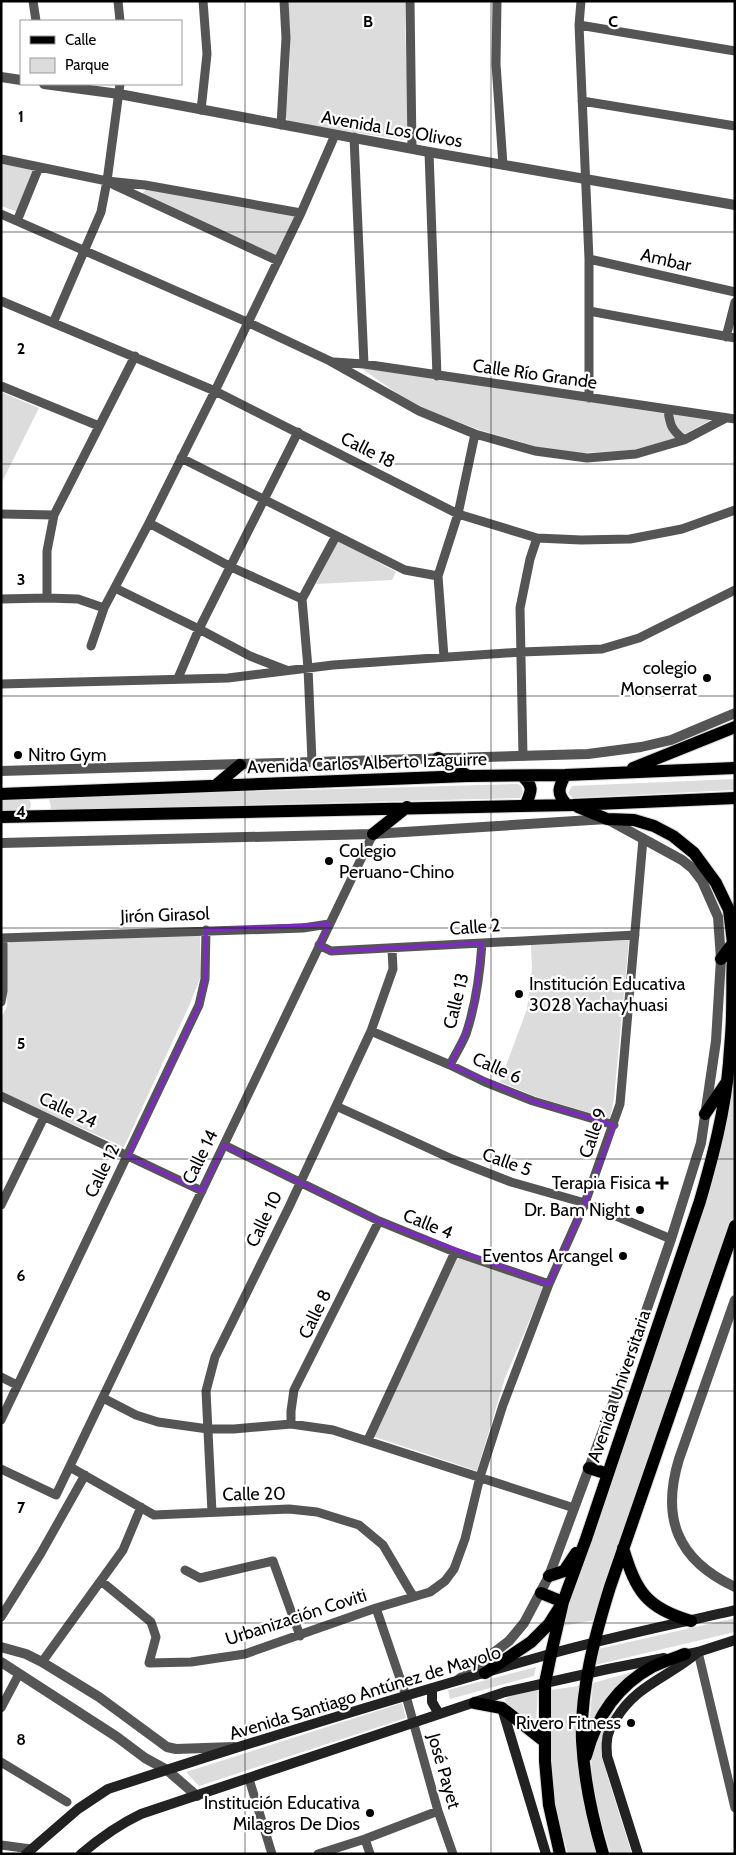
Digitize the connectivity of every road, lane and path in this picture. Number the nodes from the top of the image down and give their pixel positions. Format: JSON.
{"nodes":[{"id":1,"x":33,"y":1,"type":"edge"},
{"id":2,"x":118,"y":1,"type":"edge"},
{"id":3,"x":203,"y":1,"type":"edge"},
{"id":4,"x":284,"y":1,"type":"edge"},
{"id":5,"x":410,"y":1,"type":"edge"},
{"id":6,"x":497,"y":1,"type":"edge"},
{"id":7,"x":581,"y":1,"type":"edge"},
{"id":8,"x":36,"y":20,"type":"edge"},
{"id":9,"x":120,"y":20,"type":"edge"},
{"id":10,"x":579,"y":25,"type":"junction"},
{"id":11,"x":735,"y":51,"type":"edge"},
{"id":12,"x":1,"y":77,"type":"edge"},
{"id":13,"x":20,"y":80,"type":"edge"},
{"id":14,"x":59,"y":85,"type":"edge"},
{"id":15,"x":120,"y":89,"type":"edge"},
{"id":16,"x":582,"y":101,"type":"junction"},
{"id":17,"x":201,"y":110,"type":"junction"},
{"id":18,"x":281,"y":125,"type":"junction"},
{"id":19,"x":735,"y":126,"type":"edge"},
{"id":20,"x":336,"y":135,"type":"junction"},
{"id":21,"x":354,"y":137,"type":"junction"},
{"id":22,"x":412,"y":148,"type":"junction"},
{"id":23,"x":429,"y":152,"type":"junction"},
{"id":24,"x":1,"y":159,"type":"edge"},
{"id":25,"x":502,"y":165,"type":"junction"},
{"id":26,"x":39,"y":167,"type":"junction"},
{"id":27,"x":584,"y":179,"type":"junction"},
{"id":28,"x":107,"y":182,"type":"junction"},
{"id":29,"x":735,"y":205,"type":"edge"},
{"id":30,"x":1,"y":214,"type":"edge"},
{"id":31,"x":301,"y":214,"type":"junction"},
{"id":32,"x":17,"y":221,"type":"junction"},
{"id":33,"x":84,"y":249,"type":"junction"},
{"id":34,"x":589,"y":259,"type":"junction"},
{"id":35,"x":278,"y":260,"type":"junction"},
{"id":36,"x":735,"y":292,"type":"edge"},
{"id":37,"x":1,"y":301,"type":"edge"},
{"id":38,"x":735,"y":302,"type":"edge"},
{"id":39,"x":589,"y":311,"type":"junction"},
{"id":40,"x":247,"y":322,"type":"junction"},
{"id":41,"x":53,"y":323,"type":"junction"},
{"id":42,"x":731,"y":338,"type":"edge"},
{"id":43,"x":135,"y":356,"type":"junction"},
{"id":44,"x":330,"y":361,"type":"junction"},
{"id":45,"x":364,"y":364,"type":"junction"},
{"id":46,"x":438,"y":376,"type":"junction"},
{"id":47,"x":1,"y":386,"type":"edge"},
{"id":48,"x":215,"y":391,"type":"junction"},
{"id":49,"x":589,"y":398,"type":"junction"},
{"id":50,"x":668,"y":410,"type":"junction"},
{"id":51,"x":730,"y":418,"type":"edge"},
{"id":52,"x":100,"y":426,"type":"junction"},
{"id":53,"x":298,"y":432,"type":"junction"},
{"id":54,"x":475,"y":434,"type":"junction"},
{"id":55,"x":684,"y":440,"type":"junction"},
{"id":56,"x":181,"y":458,"type":"junction"},
{"id":57,"x":266,"y":499,"type":"junction"},
{"id":58,"x":735,"y":510,"type":"edge"},
{"id":59,"x":1,"y":514,"type":"edge"},
{"id":60,"x":458,"y":514,"type":"junction"},
{"id":61,"x":54,"y":515,"type":"junction"},
{"id":62,"x":150,"y":523,"type":"junction"},
{"id":63,"x":336,"y":536,"type":"junction"},
{"id":64,"x":537,"y":538,"type":"junction"},
{"id":65,"x":231,"y":567,"type":"junction"},
{"id":66,"x":438,"y":576,"type":"junction"},
{"id":67,"x":115,"y":588,"type":"junction"},
{"id":68,"x":735,"y":590,"type":"edge"},
{"id":69,"x":47,"y":598,"type":"junction"},
{"id":70,"x":1,"y":599,"type":"edge"},
{"id":71,"x":302,"y":600,"type":"junction"},
{"id":72,"x":104,"y":608,"type":"junction"},
{"id":73,"x":200,"y":629,"type":"junction"},
{"id":74,"x":91,"y":646,"type":"dead end"},
{"id":75,"x":521,"y":652,"type":"junction"},
{"id":76,"x":444,"y":656,"type":"junction"},
{"id":77,"x":308,"y":668,"type":"junction"},
{"id":78,"x":287,"y":670,"type":"junction"},
{"id":79,"x":178,"y":678,"type":"junction"},
{"id":80,"x":1,"y":684,"type":"edge"},
{"id":81,"x":735,"y":713,"type":"edge"},
{"id":82,"x":707,"y":725,"type":"junction"},
{"id":83,"x":735,"y":726,"type":"edge"},
{"id":84,"x":696,"y":742,"type":"junction"},
{"id":85,"x":523,"y":756,"type":"junction"},
{"id":86,"x":438,"y":758,"type":"junction"},
{"id":87,"x":312,"y":761,"type":"junction"},
{"id":88,"x":240,"y":765,"type":"junction"},
{"id":89,"x":735,"y":768,"type":"edge"},
{"id":90,"x":1,"y":771,"type":"edge"},
{"id":91,"x":622,"y":773,"type":"junction"},
{"id":92,"x":565,"y":775,"type":"junction"},
{"id":93,"x":468,"y":776,"type":"junction"},
{"id":94,"x":522,"y":776,"type":"junction"},
{"id":95,"x":215,"y":786,"type":"junction"},
{"id":96,"x":32,"y":792,"type":"junction"},
{"id":97,"x":1,"y":794,"type":"edge"},
{"id":98,"x":735,"y":798,"type":"edge"},
{"id":99,"x":638,"y":802,"type":"junction"},
{"id":100,"x":570,"y":805,"type":"junction"},
{"id":101,"x":525,"y":806,"type":"junction"},
{"id":102,"x":407,"y":808,"type":"junction"},
{"id":103,"x":34,"y":815,"type":"junction"},
{"id":104,"x":1,"y":817,"type":"edge"},
{"id":105,"x":607,"y":819,"type":"junction"},
{"id":106,"x":373,"y":834,"type":"junction"},
{"id":107,"x":647,"y":842,"type":"junction"},
{"id":108,"x":1,"y":843,"type":"edge"},
{"id":109,"x":330,"y":924,"type":"junction"},
{"id":110,"x":735,"y":929,"type":"edge"},
{"id":111,"x":206,"y":930,"type":"junction"},
{"id":112,"x":635,"y":935,"type":"junction"},
{"id":113,"x":2,"y":938,"type":"edge"},
{"id":114,"x":482,"y":942,"type":"junction"},
{"id":115,"x":733,"y":943,"type":"junction"},
{"id":116,"x":319,"y":946,"type":"junction"},
{"id":117,"x":392,"y":949,"type":"junction"},
{"id":118,"x":721,"y":959,"type":"junction"},
{"id":119,"x":1,"y":1002,"type":"edge"},
{"id":120,"x":371,"y":1031,"type":"junction"},
{"id":121,"x":450,"y":1065,"type":"junction"},
{"id":122,"x":727,"y":1081,"type":"junction"},
{"id":123,"x":1,"y":1096,"type":"edge"},
{"id":124,"x":336,"y":1106,"type":"junction"},
{"id":125,"x":705,"y":1114,"type":"junction"},
{"id":126,"x":44,"y":1117,"type":"junction"},
{"id":127,"x":614,"y":1125,"type":"junction"},
{"id":128,"x":224,"y":1145,"type":"junction"},
{"id":129,"x":128,"y":1156,"type":"junction"},
{"id":130,"x":300,"y":1183,"type":"junction"},
{"id":131,"x":202,"y":1191,"type":"junction"},
{"id":132,"x":586,"y":1203,"type":"junction"},
{"id":133,"x":1,"y":1205,"type":"edge"},
{"id":134,"x":379,"y":1221,"type":"junction"},
{"id":135,"x":735,"y":1226,"type":"edge"},
{"id":136,"x":670,"y":1239,"type":"junction"},
{"id":137,"x":455,"y":1252,"type":"junction"},
{"id":138,"x":549,"y":1284,"type":"junction"},
{"id":139,"x":735,"y":1300,"type":"edge"},
{"id":140,"x":1,"y":1377,"type":"edge"},
{"id":141,"x":17,"y":1385,"type":"junction"},
{"id":142,"x":103,"y":1398,"type":"junction"},
{"id":143,"x":1,"y":1420,"type":"edge"},
{"id":144,"x":291,"y":1424,"type":"junction"},
{"id":145,"x":208,"y":1429,"type":"junction"},
{"id":146,"x":368,"y":1440,"type":"junction"},
{"id":147,"x":70,"y":1467,"type":"junction"},
{"id":148,"x":589,"y":1468,"type":"junction"},
{"id":149,"x":1,"y":1469,"type":"edge"},
{"id":150,"x":608,"y":1474,"type":"junction"},
{"id":151,"x":84,"y":1475,"type":"junction"},
{"id":152,"x":480,"y":1477,"type":"junction"},
{"id":153,"x":141,"y":1507,"type":"junction"},
{"id":154,"x":574,"y":1508,"type":"junction"},
{"id":155,"x":212,"y":1512,"type":"junction"},
{"id":156,"x":586,"y":1539,"type":"junction"},
{"id":157,"x":623,"y":1548,"type":"junction"},
{"id":158,"x":185,"y":1570,"type":"dead end"},
{"id":159,"x":549,"y":1576,"type":"junction"},
{"id":160,"x":101,"y":1581,"type":"junction"},
{"id":161,"x":735,"y":1587,"type":"edge"},
{"id":162,"x":542,"y":1592,"type":"junction"},
{"id":163,"x":413,"y":1596,"type":"junction"},
{"id":164,"x":563,"y":1602,"type":"junction"},
{"id":165,"x":376,"y":1608,"type":"junction"},
{"id":166,"x":735,"y":1610,"type":"edge"},
{"id":167,"x":1,"y":1617,"type":"edge"},
{"id":168,"x":692,"y":1621,"type":"junction"},
{"id":169,"x":300,"y":1636,"type":"junction"},
{"id":170,"x":735,"y":1640,"type":"edge"},
{"id":171,"x":594,"y":1642,"type":"junction"},
{"id":172,"x":1,"y":1647,"type":"edge"},
{"id":173,"x":698,"y":1652,"type":"junction"},
{"id":174,"x":551,"y":1654,"type":"junction"},
{"id":175,"x":685,"y":1654,"type":"junction"},
{"id":176,"x":1,"y":1662,"type":"edge"},
{"id":177,"x":42,"y":1662,"type":"junction"},
{"id":178,"x":485,"y":1672,"type":"junction"},
{"id":179,"x":589,"y":1673,"type":"junction"},
{"id":180,"x":19,"y":1674,"type":"junction"},
{"id":181,"x":458,"y":1680,"type":"junction"},
{"id":182,"x":546,"y":1683,"type":"junction"},
{"id":183,"x":432,"y":1688,"type":"junction"},
{"id":184,"x":406,"y":1696,"type":"junction"},
{"id":185,"x":475,"y":1703,"type":"junction"},
{"id":186,"x":1,"y":1708,"type":"edge"},
{"id":187,"x":502,"y":1708,"type":"junction"},
{"id":188,"x":439,"y":1714,"type":"junction"},
{"id":189,"x":413,"y":1722,"type":"junction"},
{"id":190,"x":544,"y":1741,"type":"junction"},
{"id":191,"x":243,"y":1747,"type":"junction"},
{"id":192,"x":1,"y":1762,"type":"edge"},
{"id":193,"x":584,"y":1763,"type":"junction"},
{"id":194,"x":167,"y":1770,"type":"junction"},
{"id":195,"x":249,"y":1779,"type":"junction"},
{"id":196,"x":197,"y":1796,"type":"junction"},
{"id":197,"x":67,"y":1802,"type":"dead end"},
{"id":198,"x":735,"y":1808,"type":"edge"},
{"id":199,"x":438,"y":1811,"type":"junction"},
{"id":200,"x":365,"y":1839,"type":"junction"},
{"id":201,"x":1,"y":1845,"type":"edge"},
{"id":202,"x":29,"y":1852,"type":"edge"},
{"id":203,"x":81,"y":1854,"type":"edge"},
{"id":204,"x":272,"y":1854,"type":"edge"},
{"id":205,"x":318,"y":1854,"type":"edge"},
{"id":206,"x":370,"y":1854,"type":"edge"},
{"id":207,"x":453,"y":1854,"type":"edge"},
{"id":208,"x":546,"y":1854,"type":"edge"},
{"id":209,"x":560,"y":1854,"type":"edge"},
{"id":210,"x":603,"y":1854,"type":"edge"},
{"id":211,"x":638,"y":1854,"type":"edge"}],
"edges":[{"from":1,"to":8,"type":"street"},
{"from":2,"to":9,"type":"street"},
{"from":3,"to":17,"type":"street"},
{"from":4,"to":18,"type":"street"},
{"from":5,"to":22,"type":"street"},
{"from":6,"to":25,"type":"street"},
{"from":7,"to":10,"type":"street"},
{"from":10,"to":11,"type":"street"},
{"from":10,"to":16,"type":"street"},
{"from":12,"to":13,"type":"street"},
{"from":14,"to":15,"type":"street","name":"Avenida Los Olivos"},
{"from":15,"to":17,"type":"street","name":"Avenida Los Olivos"},
{"from":15,"to":28,"type":"street"},
{"from":16,"to":19,"type":"street"},
{"from":16,"to":27,"type":"street"},
{"from":17,"to":18,"type":"street","name":"Avenida Los Olivos"},
{"from":18,"to":20,"type":"street","name":"Avenida Los Olivos"},
{"from":20,"to":21,"type":"street","name":"Avenida Los Olivos"},
{"from":20,"to":31,"type":"street"},
{"from":21,"to":22,"type":"street","name":"Avenida Los Olivos"},
{"from":21,"to":45,"type":"street"},
{"from":22,"to":23,"type":"street","name":"Avenida Los Olivos"},
{"from":23,"to":25,"type":"street","name":"Avenida Los Olivos"},
{"from":23,"to":46,"type":"street"},
{"from":24,"to":26,"type":"street"},
{"from":25,"to":27,"type":"street","name":"Avenida Los Olivos"},
{"from":26,"to":28,"type":"street"},
{"from":26,"to":32,"type":"street"},
{"from":27,"to":29,"type":"street","name":"Avenida Los Olivos"},
{"from":27,"to":34,"type":"street"},
{"from":28,"to":31,"type":"street"},
{"from":28,"to":33,"type":"street"},
{"from":28,"to":35,"type":"street"},
{"from":30,"to":32,"type":"street"},
{"from":31,"to":35,"type":"street"},
{"from":32,"to":33,"type":"street"},
{"from":33,"to":40,"type":"street"},
{"from":33,"to":41,"type":"street"},
{"from":34,"to":36,"type":"street","name":"Ambar"},
{"from":34,"to":39,"type":"street"},
{"from":35,"to":40,"type":"street"},
{"from":37,"to":41,"type":"street","name":"Calle 18"},
{"from":38,"to":42,"type":"street"},
{"from":39,"to":42,"type":"street"},
{"from":39,"to":49,"type":"street"},
{"from":40,"to":44,"type":"street"},
{"from":40,"to":48,"type":"street"},
{"from":41,"to":43,"type":"street","name":"Calle 18"},
{"from":43,"to":48,"type":"street","name":"Calle 18"},
{"from":43,"to":52,"type":"street"},
{"from":44,"to":45,"type":"street","name":"Calle Río Grande"},
{"from":44,"to":54,"type":"street"},
{"from":45,"to":46,"type":"street","name":"Calle Río Grande"},
{"from":46,"to":49,"type":"street","name":"Calle Río Grande"},
{"from":47,"to":52,"type":"street"},
{"from":48,"to":53,"type":"street","name":"Calle 18"},
{"from":48,"to":56,"type":"street"},
{"from":49,"to":50,"type":"street","name":"Calle Río Grande"},
{"from":50,"to":51,"type":"street","name":"Calle Río Grande"},
{"from":50,"to":55,"type":"street"},
{"from":51,"to":55,"type":"street"},
{"from":52,"to":61,"type":"street"},
{"from":53,"to":57,"type":"street"},
{"from":53,"to":60,"type":"street","name":"Calle 18"},
{"from":54,"to":55,"type":"street"},
{"from":54,"to":60,"type":"street"},
{"from":56,"to":57,"type":"street"},
{"from":56,"to":62,"type":"street"},
{"from":57,"to":63,"type":"street"},
{"from":57,"to":65,"type":"street"},
{"from":58,"to":64,"type":"street","name":"Calle 18"},
{"from":59,"to":61,"type":"street"},
{"from":60,"to":64,"type":"street","name":"Calle 18"},
{"from":60,"to":66,"type":"street"},
{"from":61,"to":69,"type":"street"},
{"from":62,"to":65,"type":"street"},
{"from":62,"to":67,"type":"street"},
{"from":63,"to":66,"type":"street"},
{"from":63,"to":71,"type":"street"},
{"from":64,"to":75,"type":"street"},
{"from":65,"to":71,"type":"street"},
{"from":65,"to":73,"type":"street"},
{"from":66,"to":76,"type":"street"},
{"from":67,"to":72,"type":"street"},
{"from":67,"to":73,"type":"street"},
{"from":68,"to":75,"type":"street"},
{"from":69,"to":70,"type":"street"},
{"from":69,"to":72,"type":"street"},
{"from":71,"to":77,"type":"street"},
{"from":72,"to":74,"type":"street"},
{"from":73,"to":78,"type":"street"},
{"from":73,"to":79,"type":"street"},
{"from":75,"to":76,"type":"street"},
{"from":75,"to":85,"type":"street"},
{"from":76,"to":77,"type":"street"},
{"from":77,"to":78,"type":"street"},
{"from":77,"to":87,"type":"street"},
{"from":78,"to":79,"type":"street"},
{"from":79,"to":80,"type":"street"},
{"from":81,"to":82,"type":"street"},
{"from":82,"to":84,"type":"main road"},
{"from":82,"to":85,"type":"street","name":"Avenida Carlos Alberto Izaguirre"},
{"from":83,"to":84,"type":"main road"},
{"from":84,"to":91,"type":"main road"},
{"from":85,"to":86,"type":"street","name":"Avenida Carlos Alberto Izaguirre"},
{"from":86,"to":87,"type":"street","name":"Avenida Carlos Alberto Izaguirre"},
{"from":86,"to":93,"type":"main road"},
{"from":87,"to":88,"type":"street","name":"Avenida Carlos Alberto Izaguirre"},
{"from":88,"to":90,"type":"street","name":"Avenida Carlos Alberto Izaguirre"},
{"from":88,"to":95,"type":"main road"},
{"from":89,"to":91,"type":"main road","name":"Avenida Carlos Alberto Izaguirre"},
{"from":91,"to":92,"type":"main road","name":"Avenida Carlos Alberto Izaguirre"},
{"from":92,"to":94,"type":"main road","name":"Avenida Carlos Alberto Izaguirre"},
{"from":92,"to":100,"type":"main road"},
{"from":93,"to":94,"type":"main road","name":"Avenida Carlos Alberto Izaguirre"},
{"from":93,"to":95,"type":"main road","name":"Avenida Carlos Alberto Izaguirre"},
{"from":94,"to":101,"type":"main road"},
{"from":95,"to":96,"type":"main road","name":"Avenida Carlos Alberto Izaguirre"},
{"from":96,"to":97,"type":"main road","name":"Avenida Carlos Alberto Izaguirre"},
{"from":96,"to":103,"type":"main road"},
{"from":98,"to":99,"type":"main road"},
{"from":99,"to":100,"type":"main road"},
{"from":99,"to":105,"type":"main road"},
{"from":100,"to":101,"type":"main road"},
{"from":100,"to":105,"type":"main road"},
{"from":101,"to":102,"type":"main road"},
{"from":102,"to":103,"type":"main road"},
{"from":102,"to":106,"type":"main road"},
{"from":103,"to":104,"type":"main road"},
{"from":105,"to":106,"type":"street"},
{"from":105,"to":107,"type":"street"},
{"from":105,"to":115,"type":"main road"},
{"from":106,"to":108,"type":"street"},
{"from":106,"to":109,"type":"street","name":"Calle 14"},
{"from":107,"to":112,"type":"street","name":"Calle 9"},
{"from":107,"to":118,"type":"street","name":"Avenida Universitaria"},
{"from":109,"to":111,"type":"street","name":"Jirón Girasol"},
{"from":109,"to":116,"type":"street","name":"Calle 14"},
{"from":110,"to":115,"type":"main road","name":"Avenida Universitaria"},
{"from":111,"to":113,"type":"street","name":"Jirón Girasol"},
{"from":111,"to":129,"type":"street","name":"Calle 12"},
{"from":112,"to":114,"type":"street","name":"Calle 2"},
{"from":112,"to":127,"type":"street","name":"Calle 9"},
{"from":113,"to":119,"type":"street"},
{"from":114,"to":117,"type":"street","name":"Calle 2"},
{"from":114,"to":121,"type":"street","name":"Calle 13"},
{"from":115,"to":118,"type":"main road"},
{"from":115,"to":122,"type":"main road","name":"Avenida Universitaria"},
{"from":116,"to":117,"type":"street","name":"Calle 2"},
{"from":116,"to":128,"type":"street","name":"Calle 14"},
{"from":117,"to":120,"type":"street","name":"Calle 10"},
{"from":118,"to":125,"type":"street","name":"Avenida Universitaria"},
{"from":120,"to":121,"type":"street","name":"Calle 6"},
{"from":120,"to":124,"type":"street","name":"Calle 10"},
{"from":121,"to":127,"type":"street","name":"Calle 6"},
{"from":122,"to":125,"type":"main road"},
{"from":122,"to":150,"type":"main road","name":"Avenida Universitaria"},
{"from":123,"to":126,"type":"street","name":"Calle 24"},
{"from":124,"to":130,"type":"street","name":"Calle 10"},
{"from":124,"to":132,"type":"street","name":"Calle 5"},
{"from":125,"to":136,"type":"street","name":"Avenida Universitaria"},
{"from":126,"to":129,"type":"street","name":"Calle 24"},
{"from":126,"to":133,"type":"street"},
{"from":127,"to":132,"type":"street","name":"Calle 9"},
{"from":128,"to":130,"type":"street"},
{"from":128,"to":131,"type":"street","name":"Calle 14"},
{"from":129,"to":131,"type":"street","name":"Calle 24"},
{"from":129,"to":141,"type":"street","name":"Calle 12"},
{"from":130,"to":134,"type":"street","name":"Calle 4"},
{"from":130,"to":145,"type":"street","name":"Calle 10"},
{"from":131,"to":142,"type":"street","name":"Calle 14"},
{"from":132,"to":136,"type":"street","name":"Calle 5"},
{"from":132,"to":138,"type":"street","name":"Calle 9"},
{"from":134,"to":137,"type":"street","name":"Calle 4"},
{"from":134,"to":144,"type":"street","name":"Calle 8"},
{"from":135,"to":157,"type":"main road"},
{"from":136,"to":148,"type":"street","name":"Avenida Universitaria"},
{"from":137,"to":138,"type":"street","name":"Calle 4"},
{"from":137,"to":146,"type":"street"},
{"from":138,"to":152,"type":"street","name":"Calle 9"},
{"from":139,"to":161,"type":"street"},
{"from":140,"to":141,"type":"street"},
{"from":141,"to":143,"type":"street","name":"Calle 12"},
{"from":142,"to":145,"type":"street"},
{"from":142,"to":147,"type":"street","name":"Calle 14"},
{"from":144,"to":145,"type":"street"},
{"from":144,"to":146,"type":"street"},
{"from":145,"to":155,"type":"street","name":"Calle 10"},
{"from":146,"to":152,"type":"street"},
{"from":147,"to":149,"type":"street","name":"Calle 14"},
{"from":147,"to":151,"type":"street","name":"Calle 20"},
{"from":148,"to":150,"type":"main road"},
{"from":148,"to":154,"type":"street","name":"Avenida Universitaria"},
{"from":150,"to":156,"type":"main road","name":"Avenida Universitaria"},
{"from":151,"to":153,"type":"street","name":"Calle 20"},
{"from":151,"to":167,"type":"street"},
{"from":152,"to":154,"type":"street"},
{"from":152,"to":163,"type":"street","name":"Urbanización Coviti"},
{"from":153,"to":155,"type":"street","name":"Calle 20"},
{"from":153,"to":160,"type":"street"},
{"from":154,"to":159,"type":"street","name":"Avenida Universitaria"},
{"from":155,"to":163,"type":"street","name":"Calle 20"},
{"from":156,"to":159,"type":"main road"},
{"from":156,"to":164,"type":"main road","name":"Avenida Universitaria"},
{"from":157,"to":168,"type":"main road"},
{"from":157,"to":171,"type":"main road"},
{"from":158,"to":169,"type":"street"},
{"from":159,"to":162,"type":"street","name":"Avenida Universitaria"},
{"from":160,"to":169,"type":"street","name":"Urbanización Coviti"},
{"from":160,"to":177,"type":"street"},
{"from":162,"to":164,"type":"main road"},
{"from":162,"to":181,"type":"street","name":"Avenida Universitaria"},
{"from":163,"to":165,"type":"street","name":"Urbanización Coviti"},
{"from":164,"to":174,"type":"main road","name":"Avenida Universitaria"},
{"from":164,"to":178,"type":"main road"},
{"from":165,"to":169,"type":"street","name":"Urbanización Coviti"},
{"from":165,"to":184,"type":"street","name":"José Payet"},
{"from":166,"to":168,"type":"main road","name":"Avenida Santiago Antúnez de Mayolo"},
{"from":168,"to":171,"type":"main road","name":"Avenida Santiago Antúnez de Mayolo"},
{"from":170,"to":173,"type":"main road"},
{"from":171,"to":174,"type":"main road","name":"Avenida Santiago Antúnez de Mayolo"},
{"from":171,"to":179,"type":"main road"},
{"from":172,"to":177,"type":"street"},
{"from":173,"to":175,"type":"main road"},
{"from":173,"to":198,"type":"street"},
{"from":173,"to":211,"type":"main road"},
{"from":174,"to":178,"type":"main road","name":"Avenida Santiago Antúnez de Mayolo"},
{"from":174,"to":182,"type":"main road","name":"Avenida Universitaria"},
{"from":175,"to":179,"type":"main road"},
{"from":175,"to":193,"type":"main road"},
{"from":176,"to":180,"type":"street"},
{"from":177,"to":191,"type":"street"},
{"from":178,"to":181,"type":"main road","name":"Avenida Santiago Antúnez de Mayolo"},
{"from":179,"to":182,"type":"main road"},
{"from":179,"to":193,"type":"main road"},
{"from":180,"to":186,"type":"street"},
{"from":180,"to":194,"type":"street"},
{"from":181,"to":183,"type":"main road","name":"Avenida Santiago Antúnez de Mayolo"},
{"from":182,"to":185,"type":"main road"},
{"from":182,"to":190,"type":"main road","name":"Avenida Universitaria"},
{"from":183,"to":184,"type":"main road","name":"Avenida Santiago Antúnez de Mayolo"},
{"from":183,"to":188,"type":"main road"},
{"from":184,"to":189,"type":"street","name":"José Payet"},
{"from":184,"to":191,"type":"main road","name":"Avenida Santiago Antúnez de Mayolo"},
{"from":185,"to":187,"type":"main road"},
{"from":185,"to":188,"type":"main road"},
{"from":187,"to":190,"type":"main road"},
{"from":187,"to":208,"type":"main road"},
{"from":188,"to":189,"type":"main road"},
{"from":189,"to":195,"type":"main road"},
{"from":189,"to":199,"type":"street","name":"José Payet"},
{"from":190,"to":209,"type":"main road","name":"Avenida Universitaria"},
{"from":191,"to":194,"type":"main road","name":"Avenida Santiago Antúnez de Mayolo"},
{"from":192,"to":197,"type":"street"},
{"from":193,"to":210,"type":"main road"},
{"from":194,"to":196,"type":"street"},
{"from":194,"to":202,"type":"main road","name":"Avenida Santiago Antúnez de Mayolo"},
{"from":195,"to":196,"type":"main road"},
{"from":195,"to":204,"type":"street"},
{"from":196,"to":203,"type":"main road"},
{"from":199,"to":200,"type":"street"},
{"from":199,"to":207,"type":"street","name":"José Payet"},
{"from":200,"to":205,"type":"street"},
{"from":200,"to":206,"type":"street"},
{"from":201,"to":202,"type":"street"}]}
